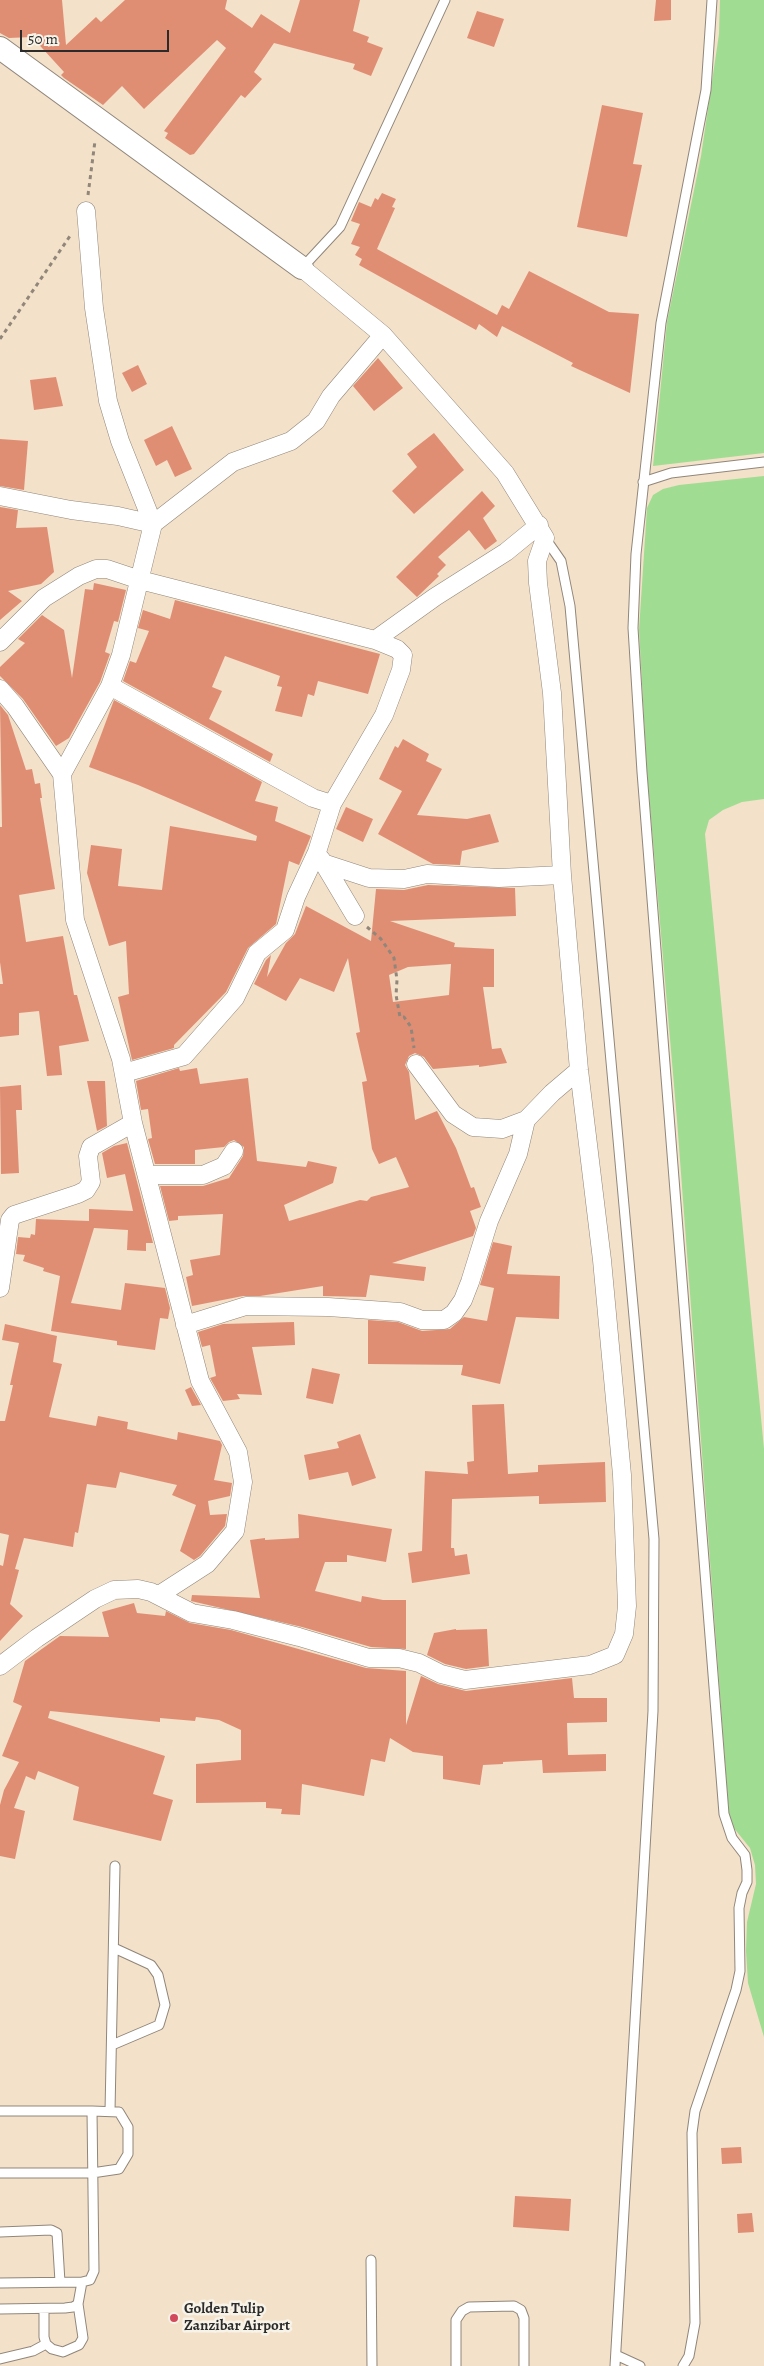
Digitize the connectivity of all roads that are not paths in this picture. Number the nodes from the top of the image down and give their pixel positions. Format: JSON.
{"nodes":[{"id":1,"x":445,"y":0,"type":"edge"},
{"id":2,"x":712,"y":0,"type":"edge"},
{"id":3,"x":0,"y":48,"type":"edge"},
{"id":4,"x":86,"y":210,"type":"road end"},
{"id":5,"x":302,"y":268,"type":"junction"},
{"id":6,"x":384,"y":335,"type":"junction"},
{"id":7,"x":764,"y":462,"type":"edge"},
{"id":8,"x":643,"y":482,"type":"junction"},
{"id":9,"x":0,"y":496,"type":"edge"},
{"id":10,"x":153,"y":524,"type":"junction"},
{"id":11,"x":542,"y":532,"type":"junction"},
{"id":12,"x":140,"y":580,"type":"junction"},
{"id":13,"x":375,"y":640,"type":"junction"},
{"id":14,"x":0,"y":642,"type":"edge"},
{"id":15,"x":110,"y":686,"type":"junction"},
{"id":16,"x":0,"y":689,"type":"edge"},
{"id":17,"x":62,"y":774,"type":"junction"},
{"id":18,"x":332,"y":804,"type":"junction"},
{"id":19,"x":320,"y":858,"type":"junction"},
{"id":20,"x":562,"y":875,"type":"junction"},
{"id":21,"x":355,"y":916,"type":"road end"},
{"id":22,"x":416,"y":1064,"type":"road end"},
{"id":23,"x":579,"y":1070,"type":"junction"},
{"id":24,"x":124,"y":1073,"type":"junction"},
{"id":25,"x":526,"y":1120,"type":"junction"},
{"id":26,"x":133,"y":1123,"type":"junction"},
{"id":27,"x":234,"y":1151,"type":"dead end"},
{"id":28,"x":148,"y":1175,"type":"junction"},
{"id":29,"x":0,"y":1288,"type":"edge"},
{"id":30,"x":185,"y":1325,"type":"junction"},
{"id":31,"x":159,"y":1595,"type":"junction"},
{"id":32,"x":0,"y":1666,"type":"edge"},
{"id":33,"x":115,"y":1866,"type":"dead end"},
{"id":34,"x":114,"y":1948,"type":"junction"},
{"id":35,"x":112,"y":2045,"type":"junction"},
{"id":36,"x":0,"y":2111,"type":"edge"},
{"id":37,"x":92,"y":2111,"type":"junction"},
{"id":38,"x":110,"y":2111,"type":"junction"},
{"id":39,"x":0,"y":2173,"type":"edge"},
{"id":40,"x":92,"y":2173,"type":"junction"},
{"id":41,"x":0,"y":2232,"type":"edge"},
{"id":42,"x":371,"y":2260,"type":"dead end"},
{"id":43,"x":60,"y":2282,"type":"junction"},
{"id":44,"x":82,"y":2282,"type":"junction"},
{"id":45,"x":0,"y":2283,"type":"edge"},
{"id":46,"x":78,"y":2304,"type":"junction"},
{"id":47,"x":0,"y":2309,"type":"edge"},
{"id":48,"x":44,"y":2309,"type":"junction"},
{"id":49,"x":46,"y":2344,"type":"junction"},
{"id":50,"x":616,"y":2355,"type":"junction"},
{"id":51,"x":0,"y":2359,"type":"edge"},
{"id":52,"x":372,"y":2366,"type":"edge"},
{"id":53,"x":456,"y":2366,"type":"edge"},
{"id":54,"x":524,"y":2366,"type":"edge"},
{"id":55,"x":615,"y":2366,"type":"edge"},
{"id":56,"x":640,"y":2366,"type":"edge"},
{"id":57,"x":683,"y":2366,"type":"edge"}],
"edges":[{"from":1,"to":5,"type":"lane"},
{"from":2,"to":8,"type":"lane"},
{"from":3,"to":5,"type":"street"},
{"from":4,"to":10,"type":"street"},
{"from":5,"to":6,"type":"street"},
{"from":6,"to":10,"type":"street"},
{"from":6,"to":11,"type":"street"},
{"from":7,"to":8,"type":"lane"},
{"from":8,"to":57,"type":"lane"},
{"from":9,"to":10,"type":"street"},
{"from":10,"to":12,"type":"street"},
{"from":11,"to":13,"type":"street"},
{"from":11,"to":20,"type":"street"},
{"from":11,"to":50,"type":"lane"},
{"from":12,"to":13,"type":"street"},
{"from":12,"to":14,"type":"street"},
{"from":12,"to":15,"type":"street"},
{"from":13,"to":18,"type":"street"},
{"from":15,"to":17,"type":"street"},
{"from":15,"to":18,"type":"street"},
{"from":16,"to":17,"type":"street"},
{"from":17,"to":24,"type":"street"},
{"from":18,"to":19,"type":"street"},
{"from":19,"to":20,"type":"street"},
{"from":19,"to":21,"type":"street"},
{"from":19,"to":24,"type":"street"},
{"from":20,"to":23,"type":"street"},
{"from":22,"to":25,"type":"street"},
{"from":23,"to":25,"type":"street"},
{"from":23,"to":31,"type":"street"},
{"from":24,"to":26,"type":"street"},
{"from":25,"to":30,"type":"street"},
{"from":26,"to":28,"type":"street"},
{"from":26,"to":29,"type":"street"},
{"from":27,"to":28,"type":"street"},
{"from":28,"to":30,"type":"street"},
{"from":30,"to":31,"type":"street"},
{"from":31,"to":32,"type":"street"},
{"from":33,"to":34,"type":"lane"},
{"from":34,"to":35,"type":"lane"},
{"from":34,"to":35,"type":"lane"},
{"from":35,"to":38,"type":"lane"},
{"from":36,"to":37,"type":"lane"},
{"from":37,"to":38,"type":"lane"},
{"from":37,"to":40,"type":"lane"},
{"from":38,"to":40,"type":"lane"},
{"from":39,"to":40,"type":"lane"},
{"from":40,"to":44,"type":"lane"},
{"from":41,"to":43,"type":"lane"},
{"from":42,"to":52,"type":"lane"},
{"from":43,"to":44,"type":"lane"},
{"from":43,"to":45,"type":"lane"},
{"from":44,"to":46,"type":"lane"},
{"from":46,"to":48,"type":"lane"},
{"from":46,"to":49,"type":"lane"},
{"from":47,"to":48,"type":"lane"},
{"from":48,"to":49,"type":"lane"},
{"from":49,"to":51,"type":"lane"},
{"from":50,"to":55,"type":"lane"},
{"from":50,"to":56,"type":"lane"},
{"from":53,"to":54,"type":"lane"}]}
